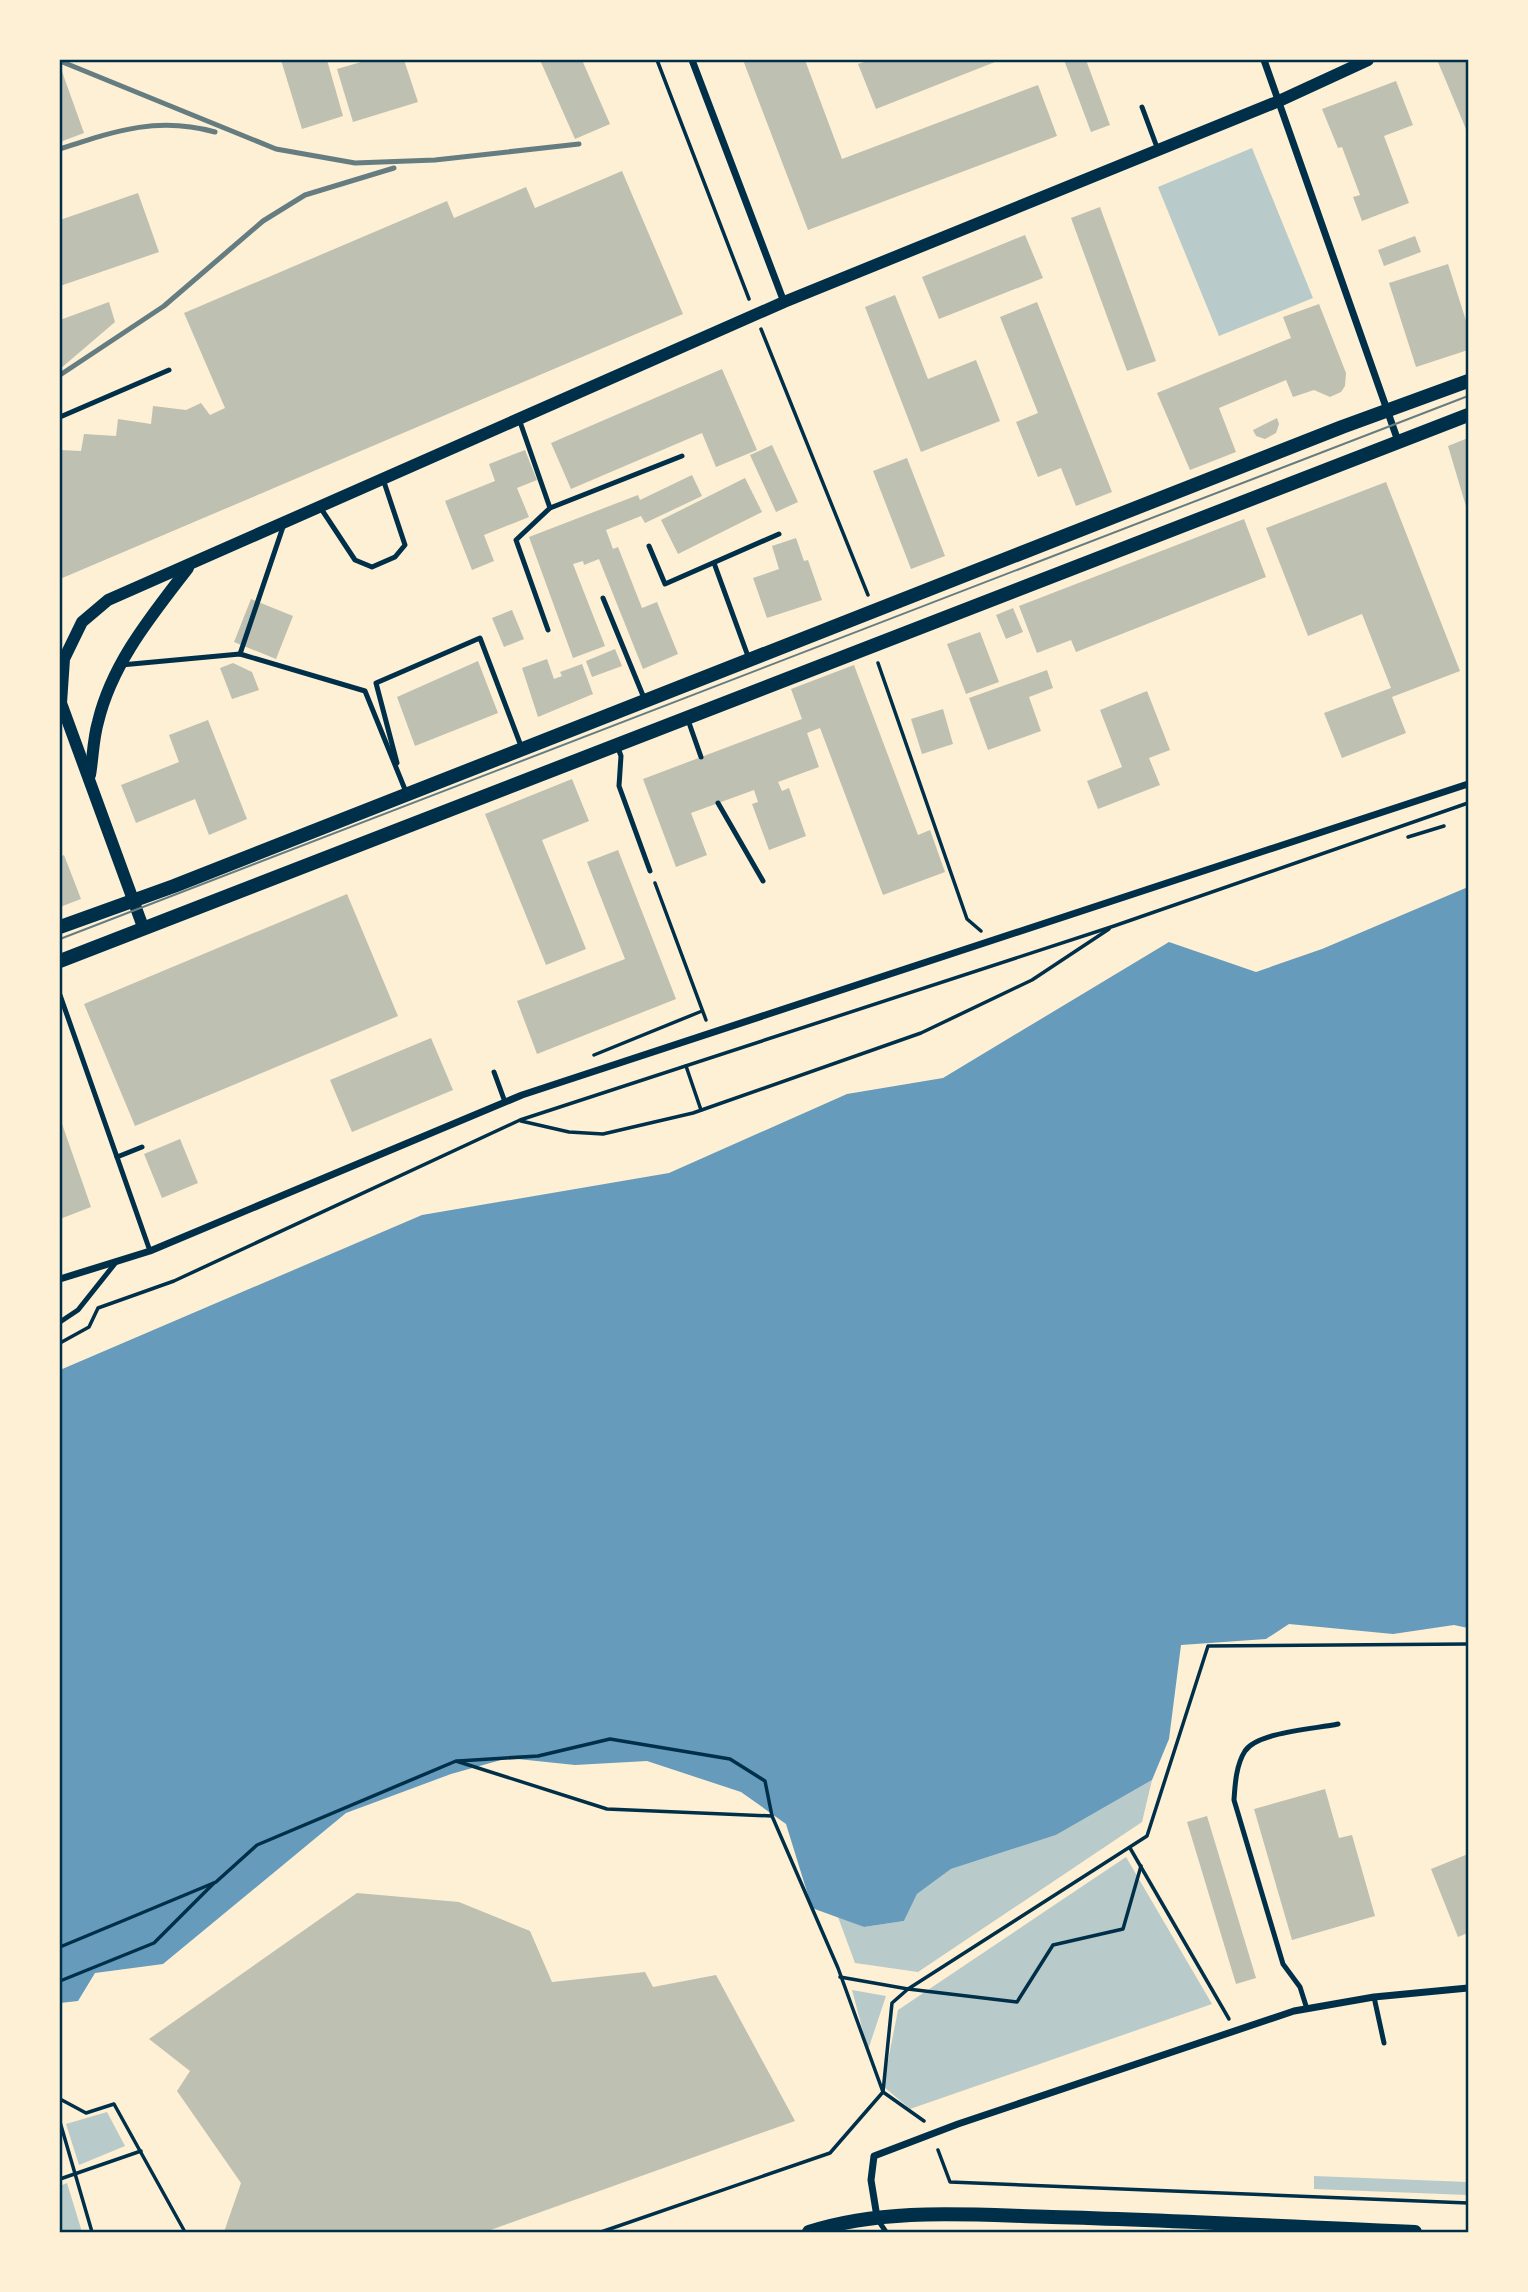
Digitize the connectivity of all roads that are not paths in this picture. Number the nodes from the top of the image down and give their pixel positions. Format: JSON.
{"nodes":[{"id":1,"x":692,"y":60,"type":"edge"},
{"id":2,"x":1264,"y":60,"type":"edge"},
{"id":3,"x":1368,"y":60,"type":"edge"},
{"id":4,"x":1279,"y":101,"type":"junction"},
{"id":5,"x":1142,"y":107,"type":"dead end"},
{"id":6,"x":1158,"y":150,"type":"junction"},
{"id":7,"x":784,"y":302,"type":"junction"},
{"id":8,"x":169,"y":370,"type":"dead end"},
{"id":9,"x":1468,"y":381,"type":"edge"},
{"id":10,"x":1388,"y":412,"type":"junction"},
{"id":11,"x":1468,"y":415,"type":"edge"},
{"id":12,"x":60,"y":417,"type":"edge"},
{"id":13,"x":519,"y":419,"type":"junction"},
{"id":14,"x":1398,"y":442,"type":"junction"},
{"id":15,"x":682,"y":456,"type":"dead end"},
{"id":16,"x":383,"y":479,"type":"junction"},
{"id":17,"x":320,"y":507,"type":"junction"},
{"id":18,"x":550,"y":508,"type":"junction"},
{"id":19,"x":284,"y":523,"type":"junction"},
{"id":20,"x":779,"y":534,"type":"dead end"},
{"id":21,"x":649,"y":546,"type":"dead end"},
{"id":22,"x":714,"y":563,"type":"junction"},
{"id":23,"x":190,"y":565,"type":"junction"},
{"id":24,"x":603,"y":597,"type":"dead end"},
{"id":25,"x":548,"y":630,"type":"dead end"},
{"id":26,"x":240,"y":654,"type":"junction"},
{"id":27,"x":750,"y":660,"type":"junction"},
{"id":28,"x":119,"y":665,"type":"junction"},
{"id":29,"x":645,"y":701,"type":"junction"},
{"id":30,"x":687,"y":717,"type":"junction"},
{"id":31,"x":617,"y":745,"type":"junction"},
{"id":32,"x":522,"y":749,"type":"junction"},
{"id":33,"x":701,"y":757,"type":"dead end"},
{"id":34,"x":90,"y":777,"type":"junction"},
{"id":35,"x":401,"y":779,"type":"junction"},
{"id":36,"x":1468,"y":784,"type":"edge"},
{"id":37,"x":407,"y":794,"type":"junction"},
{"id":38,"x":718,"y":803,"type":"dead end"},
{"id":39,"x":650,"y":871,"type":"road end"},
{"id":40,"x":763,"y":881,"type":"dead end"},
{"id":41,"x":132,"y":900,"type":"junction"},
{"id":42,"x":144,"y":926,"type":"junction"},
{"id":43,"x":60,"y":927,"type":"edge"},
{"id":44,"x":60,"y":961,"type":"edge"},
{"id":45,"x":60,"y":995,"type":"edge"},
{"id":46,"x":494,"y":1072,"type":"dead end"},
{"id":47,"x":505,"y":1102,"type":"junction"},
{"id":48,"x":142,"y":1147,"type":"dead end"},
{"id":49,"x":117,"y":1157,"type":"junction"},
{"id":50,"x":150,"y":1251,"type":"junction"},
{"id":51,"x":117,"y":1261,"type":"junction"},
{"id":52,"x":60,"y":1279,"type":"edge"},
{"id":53,"x":60,"y":1322,"type":"edge"},
{"id":54,"x":1338,"y":1724,"type":"dead end"},
{"id":55,"x":1468,"y":1988,"type":"edge"},
{"id":56,"x":1374,"y":1997,"type":"junction"},
{"id":57,"x":1307,"y":2009,"type":"junction"},
{"id":58,"x":1384,"y":2043,"type":"dead end"},
{"id":59,"x":877,"y":2217,"type":"junction"},
{"id":60,"x":809,"y":2232,"type":"edge"},
{"id":61,"x":886,"y":2232,"type":"edge"},
{"id":62,"x":1415,"y":2232,"type":"edge"}],
"edges":[{"from":1,"to":7,"type":"street"},
{"from":2,"to":4,"type":"street"},
{"from":3,"to":4,"type":"street"},
{"from":4,"to":6,"type":"street"},
{"from":4,"to":10,"type":"street"},
{"from":5,"to":6,"type":"lane"},
{"from":6,"to":7,"type":"street"},
{"from":7,"to":13,"type":"street"},
{"from":8,"to":12,"type":"lane"},
{"from":9,"to":10,"type":"main road"},
{"from":10,"to":14,"type":"street"},
{"from":10,"to":27,"type":"main road"},
{"from":11,"to":14,"type":"main road"},
{"from":13,"to":16,"type":"street"},
{"from":13,"to":18,"type":"lane"},
{"from":14,"to":30,"type":"main road"},
{"from":15,"to":18,"type":"lane"},
{"from":16,"to":17,"type":"street"},
{"from":16,"to":17,"type":"lane"},
{"from":17,"to":19,"type":"street"},
{"from":18,"to":25,"type":"lane"},
{"from":19,"to":23,"type":"street"},
{"from":19,"to":26,"type":"lane"},
{"from":20,"to":22,"type":"lane"},
{"from":21,"to":22,"type":"lane"},
{"from":22,"to":27,"type":"lane"},
{"from":23,"to":28,"type":"street"},
{"from":23,"to":34,"type":"street"},
{"from":24,"to":29,"type":"lane"},
{"from":26,"to":28,"type":"lane"},
{"from":26,"to":35,"type":"lane"},
{"from":27,"to":29,"type":"main road"},
{"from":28,"to":34,"type":"street"},
{"from":29,"to":32,"type":"main road"},
{"from":30,"to":31,"type":"main road"},
{"from":30,"to":33,"type":"lane"},
{"from":31,"to":39,"type":"lane"},
{"from":31,"to":42,"type":"main road"},
{"from":32,"to":35,"type":"lane"},
{"from":32,"to":37,"type":"main road"},
{"from":34,"to":41,"type":"street"},
{"from":35,"to":37,"type":"lane"},
{"from":36,"to":47,"type":"street"},
{"from":37,"to":41,"type":"main road"},
{"from":38,"to":40,"type":"lane"},
{"from":41,"to":42,"type":"street"},
{"from":41,"to":43,"type":"main road"},
{"from":42,"to":44,"type":"main road"},
{"from":45,"to":49,"type":"lane"},
{"from":46,"to":47,"type":"lane"},
{"from":47,"to":50,"type":"street"},
{"from":48,"to":49,"type":"lane"},
{"from":49,"to":50,"type":"lane"},
{"from":50,"to":51,"type":"street"},
{"from":51,"to":52,"type":"street"},
{"from":51,"to":53,"type":"lane"},
{"from":54,"to":57,"type":"lane"},
{"from":55,"to":56,"type":"street"},
{"from":56,"to":57,"type":"street"},
{"from":56,"to":58,"type":"lane"},
{"from":57,"to":59,"type":"street"},
{"from":59,"to":60,"type":"main road"},
{"from":59,"to":61,"type":"lane"},
{"from":59,"to":62,"type":"main road"}]}
